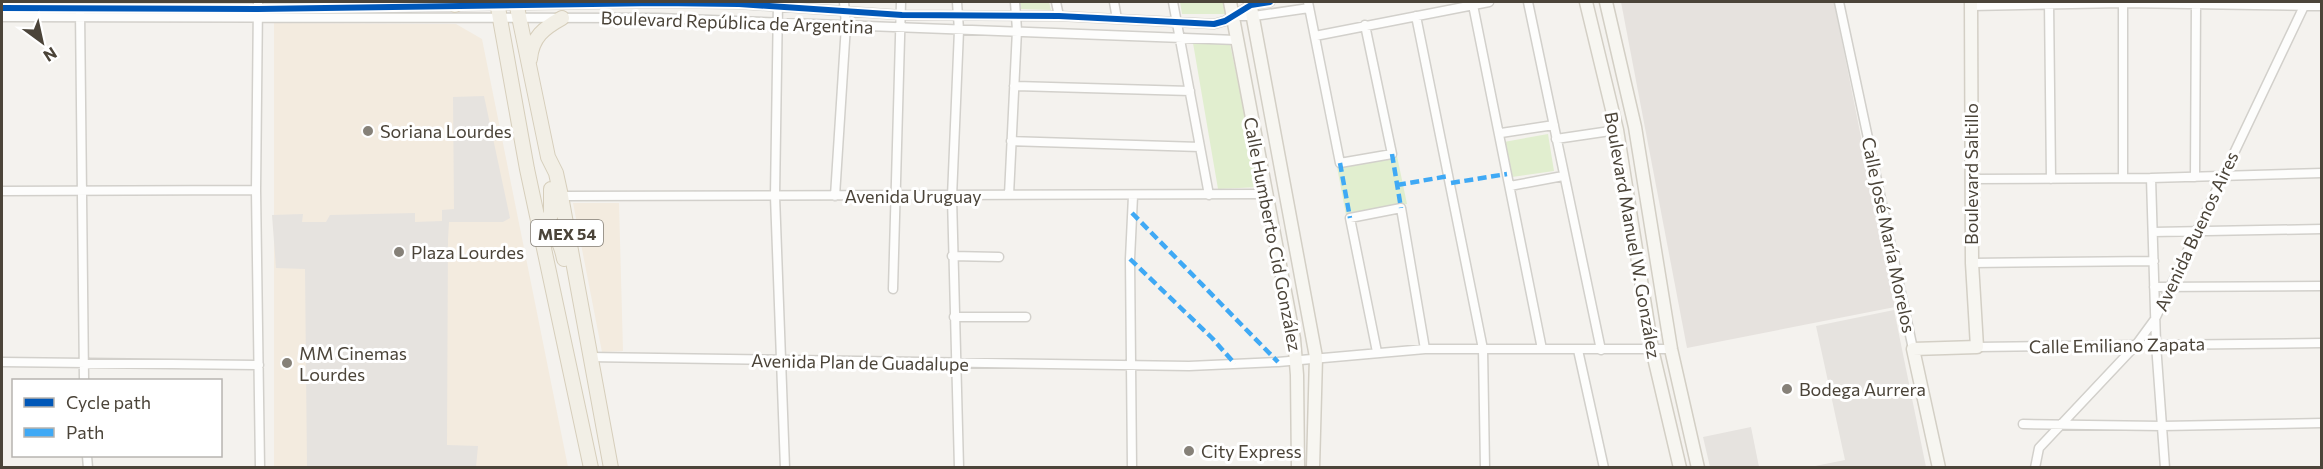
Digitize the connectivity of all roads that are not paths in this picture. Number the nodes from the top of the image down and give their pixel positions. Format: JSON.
{"nodes":[{"id":1,"x":517,"y":2,"type":"edge"},
{"id":2,"x":844,"y":2,"type":"edge"},
{"id":3,"x":901,"y":2,"type":"edge"},
{"id":4,"x":957,"y":2,"type":"edge"},
{"id":5,"x":1016,"y":2,"type":"edge"},
{"id":6,"x":1056,"y":2,"type":"edge"},
{"id":7,"x":1114,"y":2,"type":"edge"},
{"id":8,"x":1173,"y":2,"type":"edge"},
{"id":9,"x":1230,"y":2,"type":"edge"},
{"id":10,"x":1270,"y":2,"type":"edge"},
{"id":11,"x":1489,"y":2,"type":"edge"},
{"id":12,"x":1528,"y":2,"type":"edge"},
{"id":13,"x":1586,"y":2,"type":"edge"},
{"id":14,"x":1606,"y":2,"type":"edge"},
{"id":15,"x":1839,"y":2,"type":"edge"},
{"id":16,"x":2123,"y":2,"type":"edge"},
{"id":17,"x":2196,"y":2,"type":"edge"},
{"id":18,"x":457,"y":3,"type":"edge"},
{"id":19,"x":658,"y":3,"type":"edge"},
{"id":20,"x":2268,"y":3,"type":"edge"},
{"id":21,"x":2305,"y":3,"type":"edge"},
{"id":22,"x":1473,"y":4,"type":"junction"},
{"id":23,"x":1971,"y":4,"type":"edge"},
{"id":24,"x":2049,"y":4,"type":"edge"},
{"id":25,"x":778,"y":5,"type":"edge"},
{"id":26,"x":1308,"y":5,"type":"edge"},
{"id":27,"x":2322,"y":6,"type":"edge"},
{"id":28,"x":2,"y":8,"type":"edge"},
{"id":29,"x":80,"y":8,"type":"edge"},
{"id":30,"x":499,"y":8,"type":"edge"},
{"id":31,"x":1252,"y":8,"type":"edge"},
{"id":32,"x":258,"y":9,"type":"edge"},
{"id":33,"x":845,"y":12,"type":"junction"},
{"id":34,"x":902,"y":15,"type":"junction"},
{"id":35,"x":959,"y":16,"type":"junction"},
{"id":36,"x":1017,"y":16,"type":"junction"},
{"id":37,"x":1059,"y":16,"type":"junction"},
{"id":38,"x":1233,"y":16,"type":"junction"},
{"id":39,"x":1416,"y":16,"type":"junction"},
{"id":40,"x":2,"y":17,"type":"edge"},
{"id":41,"x":519,"y":18,"type":"junction"},
{"id":42,"x":562,"y":18,"type":"junction"},
{"id":43,"x":658,"y":18,"type":"junction"},
{"id":44,"x":1117,"y":19,"type":"junction"},
{"id":45,"x":1177,"y":23,"type":"junction"},
{"id":46,"x":778,"y":24,"type":"junction"},
{"id":47,"x":1365,"y":25,"type":"junction"},
{"id":48,"x":846,"y":26,"type":"junction"},
{"id":49,"x":901,"y":27,"type":"junction"},
{"id":50,"x":959,"y":30,"type":"junction"},
{"id":51,"x":1017,"y":30,"type":"junction"},
{"id":52,"x":1180,"y":36,"type":"junction"},
{"id":53,"x":1315,"y":36,"type":"junction"},
{"id":54,"x":1236,"y":40,"type":"junction"},
{"id":55,"x":529,"y":67,"type":"junction"},
{"id":56,"x":1014,"y":86,"type":"junction"},
{"id":57,"x":1190,"y":91,"type":"junction"},
{"id":58,"x":1554,"y":125,"type":"junction"},
{"id":59,"x":1617,"y":130,"type":"junction"},
{"id":60,"x":1500,"y":133,"type":"junction"},
{"id":61,"x":1556,"y":139,"type":"junction"},
{"id":62,"x":1011,"y":141,"type":"junction"},
{"id":63,"x":1200,"y":147,"type":"junction"},
{"id":64,"x":548,"y":157,"type":"junction"},
{"id":65,"x":2322,"y":173,"type":"edge"},
{"id":66,"x":1563,"y":176,"type":"junction"},
{"id":67,"x":2222,"y":176,"type":"junction"},
{"id":68,"x":2195,"y":177,"type":"junction"},
{"id":69,"x":2123,"y":178,"type":"junction"},
{"id":70,"x":2151,"y":178,"type":"junction"},
{"id":71,"x":1971,"y":179,"type":"junction"},
{"id":72,"x":2051,"y":179,"type":"junction"},
{"id":73,"x":1509,"y":186,"type":"junction"},
{"id":74,"x":256,"y":190,"type":"junction"},
{"id":75,"x":2,"y":191,"type":"edge"},
{"id":76,"x":81,"y":191,"type":"junction"},
{"id":77,"x":1009,"y":195,"type":"junction"},
{"id":78,"x":1209,"y":195,"type":"junction"},
{"id":79,"x":561,"y":196,"type":"junction"},
{"id":80,"x":775,"y":196,"type":"junction"},
{"id":81,"x":835,"y":196,"type":"junction"},
{"id":82,"x":895,"y":196,"type":"junction"},
{"id":83,"x":1133,"y":196,"type":"junction"},
{"id":84,"x":951,"y":197,"type":"junction"},
{"id":85,"x":1267,"y":201,"type":"junction"},
{"id":86,"x":1289,"y":203,"type":"junction"},
{"id":87,"x":540,"y":227,"type":"junction"},
{"id":88,"x":2322,"y":229,"type":"edge"},
{"id":89,"x":2198,"y":231,"type":"junction"},
{"id":90,"x":2153,"y":232,"type":"junction"},
{"id":91,"x":952,"y":256,"type":"junction"},
{"id":92,"x":999,"y":257,"type":"dead end"},
{"id":93,"x":2154,"y":261,"type":"junction"},
{"id":94,"x":1972,"y":263,"type":"junction"},
{"id":95,"x":2322,"y":286,"type":"edge"},
{"id":96,"x":2154,"y":287,"type":"junction"},
{"id":97,"x":2170,"y":287,"type":"junction"},
{"id":98,"x":893,"y":289,"type":"dead end"},
{"id":99,"x":581,"y":310,"type":"junction"},
{"id":100,"x":954,"y":317,"type":"junction"},
{"id":101,"x":1026,"y":317,"type":"dead end"},
{"id":102,"x":2155,"y":319,"type":"junction"},
{"id":103,"x":2322,"y":343,"type":"edge"},
{"id":104,"x":2156,"y":344,"type":"junction"},
{"id":105,"x":2136,"y":345,"type":"junction"},
{"id":106,"x":1977,"y":346,"type":"junction"},
{"id":107,"x":1425,"y":349,"type":"junction"},
{"id":108,"x":1483,"y":349,"type":"junction"},
{"id":109,"x":1542,"y":349,"type":"junction"},
{"id":110,"x":1652,"y":349,"type":"junction"},
{"id":111,"x":1671,"y":349,"type":"junction"},
{"id":112,"x":1913,"y":349,"type":"junction"},
{"id":113,"x":1578,"y":350,"type":"junction"},
{"id":114,"x":1601,"y":350,"type":"junction"},
{"id":115,"x":1377,"y":352,"type":"junction"},
{"id":116,"x":589,"y":357,"type":"junction"},
{"id":117,"x":1316,"y":357,"type":"junction"},
{"id":118,"x":1297,"y":359,"type":"junction"},
{"id":119,"x":781,"y":360,"type":"junction"},
{"id":120,"x":2,"y":362,"type":"edge"},
{"id":121,"x":957,"y":363,"type":"junction"},
{"id":122,"x":83,"y":364,"type":"junction"},
{"id":123,"x":259,"y":365,"type":"junction"},
{"id":124,"x":1131,"y":366,"type":"junction"},
{"id":125,"x":84,"y":379,"type":"edge"},
{"id":126,"x":601,"y":416,"type":"junction"},
{"id":127,"x":581,"y":417,"type":"junction"},
{"id":128,"x":2322,"y":423,"type":"edge"},
{"id":129,"x":2023,"y":424,"type":"dead end"},
{"id":130,"x":2060,"y":424,"type":"junction"},
{"id":131,"x":2162,"y":426,"type":"junction"},
{"id":132,"x":591,"y":466,"type":"edge"},
{"id":133,"x":611,"y":467,"type":"edge"},
{"id":134,"x":260,"y":468,"type":"edge"},
{"id":135,"x":785,"y":468,"type":"edge"},
{"id":136,"x":959,"y":468,"type":"edge"},
{"id":137,"x":1132,"y":468,"type":"edge"},
{"id":138,"x":1298,"y":468,"type":"edge"},
{"id":139,"x":1313,"y":468,"type":"edge"},
{"id":140,"x":1485,"y":468,"type":"edge"},
{"id":141,"x":1604,"y":468,"type":"edge"},
{"id":142,"x":1680,"y":468,"type":"edge"},
{"id":143,"x":1698,"y":468,"type":"edge"},
{"id":144,"x":1939,"y":468,"type":"edge"},
{"id":145,"x":2035,"y":468,"type":"edge"},
{"id":146,"x":2165,"y":468,"type":"edge"}],
"edges":[{"from":1,"to":19,"type":"street","name":"Boulevard República de Argentina"},
{"from":1,"to":30,"type":"street","name":"Boulevard República de Argentina"},
{"from":1,"to":41,"type":"main road","number":"MEX 54"},
{"from":2,"to":33,"type":"street"},
{"from":3,"to":34,"type":"street"},
{"from":4,"to":35,"type":"street"},
{"from":5,"to":36,"type":"street"},
{"from":6,"to":37,"type":"street"},
{"from":7,"to":44,"type":"street"},
{"from":8,"to":45,"type":"street"},
{"from":9,"to":38,"type":"street","name":"Calle Humberto Cid González"},
{"from":10,"to":31,"type":"street"},
{"from":11,"to":22,"type":"street"},
{"from":12,"to":58,"type":"street"},
{"from":13,"to":59,"type":"street","name":"Boulevard Manuel W. González"},
{"from":14,"to":111,"type":"street","name":"Boulevard Manuel W. González"},
{"from":15,"to":112,"type":"street","name":"Calle José María Morelos"},
{"from":16,"to":17,"type":"street"},
{"from":16,"to":24,"type":"street"},
{"from":16,"to":69,"type":"street"},
{"from":17,"to":20,"type":"street"},
{"from":17,"to":68,"type":"street"},
{"from":18,"to":30,"type":"street"},
{"from":18,"to":32,"type":"street"},
{"from":19,"to":25,"type":"street","name":"Boulevard República de Argentina"},
{"from":19,"to":43,"type":"street"},
{"from":20,"to":21,"type":"street"},
{"from":21,"to":27,"type":"street"},
{"from":21,"to":67,"type":"street","name":"Avenida Buenos Aires"},
{"from":22,"to":39,"type":"street"},
{"from":22,"to":60,"type":"street"},
{"from":23,"to":24,"type":"street"},
{"from":23,"to":71,"type":"street","name":"Boulevard Saltillo"},
{"from":24,"to":72,"type":"street"},
{"from":25,"to":33,"type":"street","name":"Boulevard República de Argentina"},
{"from":25,"to":46,"type":"street"},
{"from":26,"to":31,"type":"street"},
{"from":26,"to":53,"type":"street"},
{"from":28,"to":29,"type":"street"},
{"from":29,"to":32,"type":"street"},
{"from":29,"to":40,"type":"street"},
{"from":29,"to":76,"type":"street"},
{"from":30,"to":32,"type":"street"},
{"from":30,"to":41,"type":"street","name":"Boulevard República de Argentina"},
{"from":30,"to":87,"type":"main road","number":"MEX 54"},
{"from":31,"to":38,"type":"street","name":"Boulevard República de Argentina"},
{"from":31,"to":86,"type":"street","name":"Calle Humberto Cid González"},
{"from":32,"to":74,"type":"street"},
{"from":33,"to":34,"type":"street","name":"Boulevard República de Argentina"},
{"from":33,"to":48,"type":"street"},
{"from":34,"to":35,"type":"street","name":"Boulevard República de Argentina"},
{"from":34,"to":49,"type":"street"},
{"from":35,"to":36,"type":"street","name":"Boulevard República de Argentina"},
{"from":35,"to":50,"type":"street"},
{"from":36,"to":37,"type":"street","name":"Boulevard República de Argentina"},
{"from":36,"to":51,"type":"street"},
{"from":37,"to":44,"type":"street","name":"Boulevard República de Argentina"},
{"from":38,"to":45,"type":"street","name":"Boulevard República de Argentina"},
{"from":38,"to":54,"type":"street","name":"Calle Humberto Cid González"},
{"from":39,"to":47,"type":"street"},
{"from":39,"to":108,"type":"street"},
{"from":41,"to":42,"type":"street","name":"Boulevard República de Argentina"},
{"from":41,"to":55,"type":"main road","number":"MEX 54"},
{"from":42,"to":43,"type":"street","name":"Boulevard República de Argentina"},
{"from":42,"to":55,"type":"main road"},
{"from":43,"to":46,"type":"street","name":"Boulevard República de Argentina"},
{"from":44,"to":45,"type":"street","name":"Boulevard República de Argentina"},
{"from":45,"to":52,"type":"street"},
{"from":46,"to":48,"type":"street","name":"Boulevard República de Argentina"},
{"from":46,"to":80,"type":"street"},
{"from":47,"to":53,"type":"street"},
{"from":47,"to":53,"type":"street"},
{"from":48,"to":49,"type":"street","name":"Boulevard República de Argentina"},
{"from":48,"to":81,"type":"street"},
{"from":49,"to":50,"type":"street","name":"Boulevard República de Argentina"},
{"from":49,"to":82,"type":"street"},
{"from":50,"to":51,"type":"street","name":"Boulevard República de Argentina"},
{"from":50,"to":84,"type":"street"},
{"from":51,"to":52,"type":"street","name":"Boulevard República de Argentina"},
{"from":51,"to":56,"type":"street"},
{"from":52,"to":54,"type":"street","name":"Boulevard República de Argentina"},
{"from":52,"to":57,"type":"street"},
{"from":54,"to":85,"type":"street","name":"Calle Humberto Cid González"},
{"from":55,"to":64,"type":"main road","number":"MEX 54"},
{"from":56,"to":57,"type":"street"},
{"from":56,"to":62,"type":"street"},
{"from":57,"to":63,"type":"street"},
{"from":58,"to":60,"type":"street"},
{"from":58,"to":61,"type":"street"},
{"from":59,"to":61,"type":"street"},
{"from":59,"to":110,"type":"street","name":"Boulevard Manuel W. González"},
{"from":60,"to":73,"type":"street"},
{"from":61,"to":66,"type":"street"},
{"from":62,"to":63,"type":"street"},
{"from":62,"to":77,"type":"street"},
{"from":63,"to":78,"type":"street"},
{"from":64,"to":79,"type":"main road","number":"MEX 54"},
{"from":64,"to":87,"type":"main road"},
{"from":65,"to":67,"type":"street"},
{"from":66,"to":73,"type":"street"},
{"from":66,"to":114,"type":"street"},
{"from":67,"to":68,"type":"street"},
{"from":67,"to":89,"type":"street","name":"Avenida Buenos Aires"},
{"from":68,"to":70,"type":"street"},
{"from":69,"to":70,"type":"street"},
{"from":69,"to":72,"type":"street"},
{"from":70,"to":90,"type":"street"},
{"from":71,"to":72,"type":"street"},
{"from":71,"to":94,"type":"street","name":"Boulevard Saltillo"},
{"from":73,"to":109,"type":"street"},
{"from":74,"to":76,"type":"street"},
{"from":74,"to":123,"type":"street"},
{"from":75,"to":76,"type":"street"},
{"from":76,"to":122,"type":"street"},
{"from":77,"to":83,"type":"street","name":"Avenida Uruguay"},
{"from":77,"to":84,"type":"street","name":"Avenida Uruguay"},
{"from":78,"to":83,"type":"street","name":"Avenida Uruguay"},
{"from":78,"to":85,"type":"street","name":"Avenida Uruguay"},
{"from":79,"to":80,"type":"street","name":"Avenida Uruguay"},
{"from":79,"to":99,"type":"main road","number":"MEX 54"},
{"from":80,"to":81,"type":"street","name":"Avenida Uruguay"},
{"from":80,"to":119,"type":"street"},
{"from":81,"to":82,"type":"street","name":"Avenida Uruguay"},
{"from":82,"to":84,"type":"street","name":"Avenida Uruguay"},
{"from":82,"to":98,"type":"street"},
{"from":83,"to":124,"type":"street"},
{"from":84,"to":91,"type":"street"},
{"from":85,"to":86,"type":"street"},
{"from":85,"to":118,"type":"street","name":"Calle Humberto Cid González"},
{"from":86,"to":117,"type":"street","name":"Calle Humberto Cid González"},
{"from":87,"to":99,"type":"main road"},
{"from":87,"to":127,"type":"main road","number":"MEX 54"},
{"from":88,"to":89,"type":"street"},
{"from":89,"to":90,"type":"street"},
{"from":89,"to":97,"type":"street","name":"Avenida Buenos Aires"},
{"from":90,"to":93,"type":"street"},
{"from":91,"to":92,"type":"street"},
{"from":91,"to":100,"type":"street"},
{"from":93,"to":94,"type":"street"},
{"from":93,"to":96,"type":"street"},
{"from":94,"to":106,"type":"street","name":"Boulevard Saltillo"},
{"from":95,"to":97,"type":"street"},
{"from":96,"to":97,"type":"street"},
{"from":96,"to":102,"type":"street"},
{"from":97,"to":102,"type":"street","name":"Avenida Buenos Aires"},
{"from":99,"to":116,"type":"main road","number":"MEX 54"},
{"from":100,"to":101,"type":"street"},
{"from":100,"to":121,"type":"street"},
{"from":102,"to":104,"type":"street"},
{"from":102,"to":105,"type":"street","name":"Avenida Buenos Aires"},
{"from":103,"to":104,"type":"street","name":"Calle Emiliano Zapata"},
{"from":104,"to":105,"type":"street","name":"Calle Emiliano Zapata"},
{"from":104,"to":131,"type":"street"},
{"from":105,"to":106,"type":"street","name":"Calle Emiliano Zapata"},
{"from":105,"to":130,"type":"street","name":"Avenida Buenos Aires"},
{"from":106,"to":112,"type":"street","name":"Calle Emiliano Zapata"},
{"from":107,"to":108,"type":"street","name":"Avenida Plan de Guadalupe"},
{"from":107,"to":115,"type":"street","name":"Avenida Plan de Guadalupe"},
{"from":107,"to":115,"type":"street"},
{"from":108,"to":109,"type":"street","name":"Avenida Plan de Guadalupe"},
{"from":108,"to":140,"type":"street"},
{"from":109,"to":113,"type":"street","name":"Avenida Plan de Guadalupe"},
{"from":110,"to":111,"type":"street","name":"Avenida Plan de Guadalupe"},
{"from":110,"to":114,"type":"street","name":"Avenida Plan de Guadalupe"},
{"from":110,"to":142,"type":"street","name":"Boulevard Manuel W. González"},
{"from":111,"to":143,"type":"street","name":"Boulevard Manuel W. González"},
{"from":112,"to":144,"type":"street","name":"Calle José María Morelos"},
{"from":113,"to":114,"type":"street","name":"Avenida Plan de Guadalupe"},
{"from":113,"to":141,"type":"street"},
{"from":115,"to":117,"type":"street","name":"Avenida Plan de Guadalupe"},
{"from":116,"to":119,"type":"street","name":"Avenida Plan de Guadalupe"},
{"from":116,"to":126,"type":"main road","number":"MEX 54"},
{"from":117,"to":118,"type":"street","name":"Avenida Plan de Guadalupe"},
{"from":117,"to":139,"type":"street","name":"Calle Humberto Cid González"},
{"from":118,"to":124,"type":"street","name":"Avenida Plan de Guadalupe"},
{"from":118,"to":138,"type":"street","name":"Calle Humberto Cid González"},
{"from":119,"to":121,"type":"street","name":"Avenida Plan de Guadalupe"},
{"from":119,"to":135,"type":"street"},
{"from":120,"to":122,"type":"street"},
{"from":121,"to":124,"type":"street","name":"Avenida Plan de Guadalupe"},
{"from":121,"to":136,"type":"street"},
{"from":122,"to":123,"type":"street"},
{"from":122,"to":125,"type":"street"},
{"from":123,"to":134,"type":"street"},
{"from":124,"to":137,"type":"street"},
{"from":126,"to":127,"type":"main road"},
{"from":126,"to":133,"type":"main road","number":"MEX 54"},
{"from":127,"to":132,"type":"main road","number":"MEX 54"},
{"from":128,"to":131,"type":"street"},
{"from":129,"to":130,"type":"street"},
{"from":130,"to":131,"type":"street"},
{"from":130,"to":145,"type":"street","name":"Avenida Buenos Aires"},
{"from":131,"to":146,"type":"street"}]}
